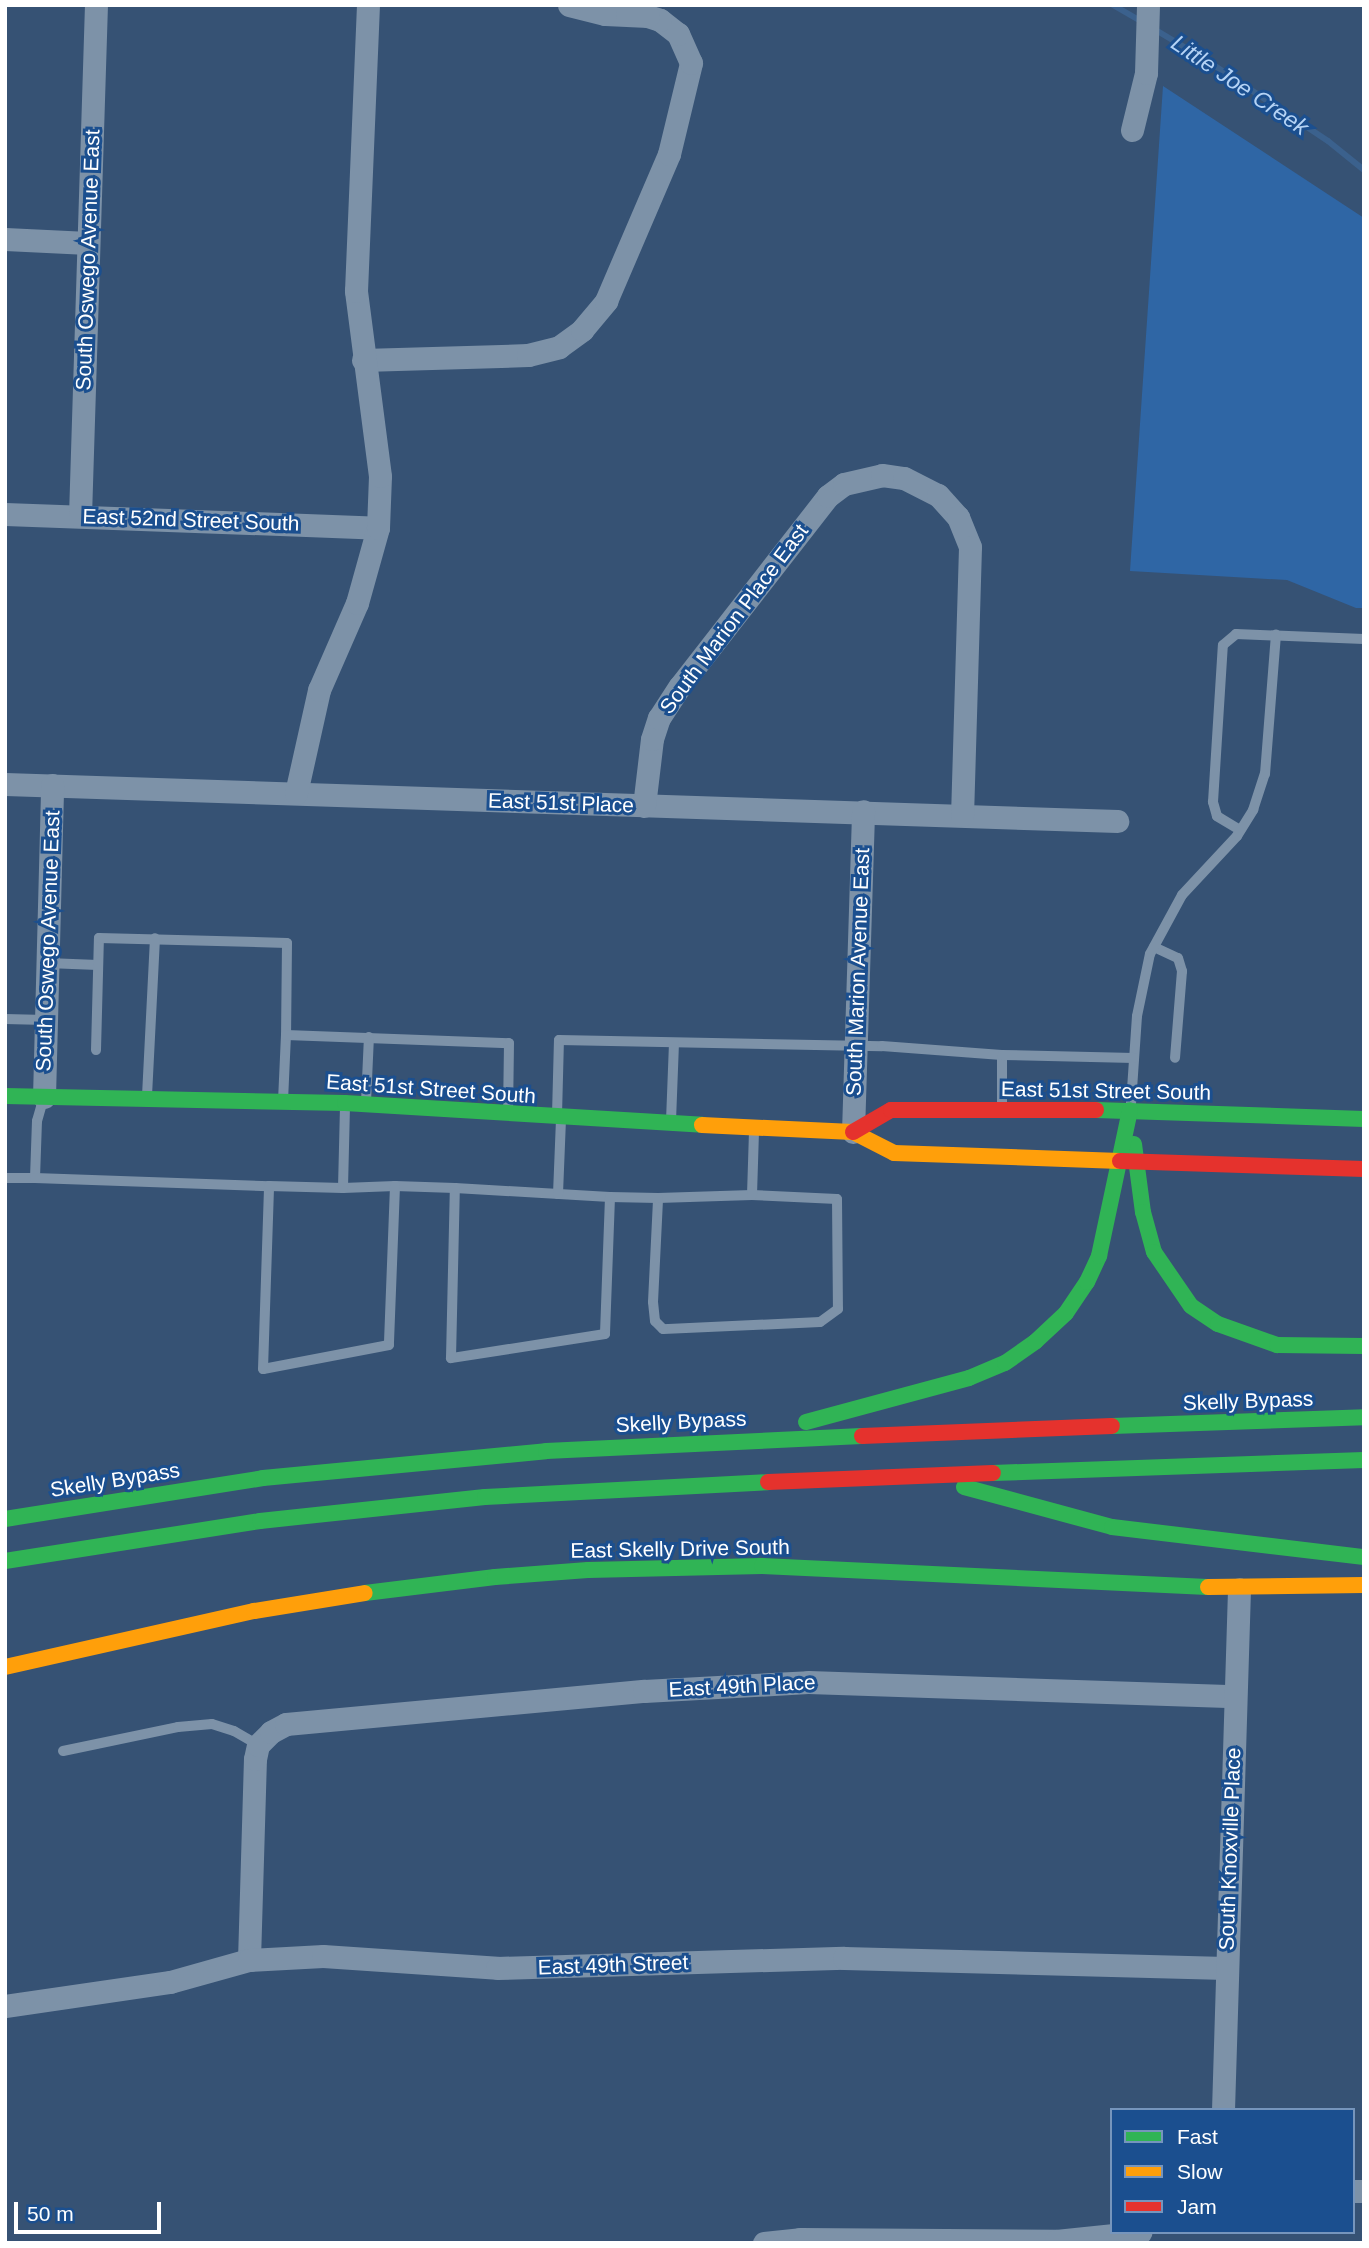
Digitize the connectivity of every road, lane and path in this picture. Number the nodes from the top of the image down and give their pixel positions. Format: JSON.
{"nodes":[{"id":1,"x":96,"y":5,"type":"edge"},
{"id":2,"x":368,"y":5,"type":"edge"},
{"id":3,"x":569,"y":5,"type":"edge"},
{"id":4,"x":1148,"y":5,"type":"edge"},
{"id":5,"x":1132,"y":130,"type":"dead end"},
{"id":6,"x":5,"y":239,"type":"edge"},
{"id":7,"x":88,"y":243,"type":"junction"},
{"id":8,"x":363,"y":360,"type":"junction"},
{"id":9,"x":5,"y":514,"type":"edge"},
{"id":10,"x":80,"y":516,"type":"junction"},
{"id":11,"x":378,"y":528,"type":"junction"},
{"id":12,"x":1276,"y":635,"type":"junction"},
{"id":13,"x":1364,"y":639,"type":"edge"},
{"id":14,"x":5,"y":784,"type":"edge"},
{"id":15,"x":52,"y":785,"type":"junction"},
{"id":16,"x":296,"y":793,"type":"junction"},
{"id":17,"x":644,"y":806,"type":"junction"},
{"id":18,"x":863,"y":811,"type":"junction"},
{"id":19,"x":962,"y":815,"type":"junction"},
{"id":20,"x":1117,"y":821,"type":"dead end"},
{"id":21,"x":1240,"y":830,"type":"junction"},
{"id":22,"x":156,"y":939,"type":"junction"},
{"id":23,"x":1154,"y":947,"type":"junction"},
{"id":24,"x":47,"y":963,"type":"junction"},
{"id":25,"x":99,"y":965,"type":"junction"},
{"id":26,"x":5,"y":1019,"type":"edge"},
{"id":27,"x":46,"y":1020,"type":"junction"},
{"id":28,"x":286,"y":1035,"type":"junction"},
{"id":29,"x":369,"y":1037,"type":"junction"},
{"id":30,"x":674,"y":1043,"type":"junction"},
{"id":31,"x":855,"y":1047,"type":"junction"},
{"id":32,"x":96,"y":1050,"type":"dead end"},
{"id":33,"x":1002,"y":1055,"type":"junction"},
{"id":34,"x":1134,"y":1058,"type":"junction"},
{"id":35,"x":1175,"y":1058,"type":"dead end"},
{"id":36,"x":5,"y":1096,"type":"edge"},
{"id":37,"x":44,"y":1097,"type":"junction"},
{"id":38,"x":147,"y":1098,"type":"junction"},
{"id":39,"x":283,"y":1102,"type":"junction"},
{"id":40,"x":345,"y":1103,"type":"junction"},
{"id":41,"x":366,"y":1105,"type":"junction"},
{"id":42,"x":1002,"y":1110,"type":"junction"},
{"id":43,"x":1130,"y":1110,"type":"junction"},
{"id":44,"x":508,"y":1115,"type":"junction"},
{"id":45,"x":559,"y":1118,"type":"junction"},
{"id":46,"x":1364,"y":1119,"type":"edge"},
{"id":47,"x":671,"y":1124,"type":"junction"},
{"id":48,"x":754,"y":1128,"type":"junction"},
{"id":49,"x":853,"y":1132,"type":"junction"},
{"id":50,"x":1119,"y":1161,"type":"junction"},
{"id":51,"x":1136,"y":1161,"type":"junction"},
{"id":52,"x":1364,"y":1169,"type":"edge"},
{"id":53,"x":5,"y":1178,"type":"edge"},
{"id":54,"x":35,"y":1178,"type":"junction"},
{"id":55,"x":270,"y":1186,"type":"junction"},
{"id":56,"x":395,"y":1186,"type":"junction"},
{"id":57,"x":343,"y":1188,"type":"junction"},
{"id":58,"x":455,"y":1188,"type":"junction"},
{"id":59,"x":558,"y":1194,"type":"junction"},
{"id":60,"x":752,"y":1195,"type":"junction"},
{"id":61,"x":610,"y":1197,"type":"junction"},
{"id":62,"x":658,"y":1198,"type":"junction"},
{"id":63,"x":1364,"y":1346,"type":"edge"},
{"id":64,"x":1364,"y":1417,"type":"edge"},
{"id":65,"x":742,"y":1440,"type":"junction"},
{"id":66,"x":1364,"y":1461,"type":"edge"},
{"id":67,"x":925,"y":1476,"type":"junction"},
{"id":68,"x":5,"y":1520,"type":"edge"},
{"id":69,"x":1364,"y":1557,"type":"edge"},
{"id":70,"x":5,"y":1561,"type":"edge"},
{"id":71,"x":1364,"y":1585,"type":"edge"},
{"id":72,"x":1239,"y":1589,"type":"junction"},
{"id":73,"x":5,"y":1667,"type":"edge"},
{"id":74,"x":1235,"y":1696,"type":"junction"},
{"id":75,"x":258,"y":1745,"type":"junction"},
{"id":76,"x":63,"y":1751,"type":"dead end"},
{"id":77,"x":249,"y":1960,"type":"junction"},
{"id":78,"x":1226,"y":1968,"type":"junction"},
{"id":79,"x":5,"y":2006,"type":"edge"},
{"id":80,"x":1223,"y":2108,"type":"edge"},
{"id":81,"x":1122,"y":2234,"type":"edge"},
{"id":82,"x":966,"y":2242,"type":"edge"},
{"id":83,"x":764,"y":2243,"type":"edge"}],
"edges":[{"from":1,"to":7,"type":"street","name":"South Oswego Avenue East"},
{"from":2,"to":8,"type":"street"},
{"from":3,"to":8,"type":"street"},
{"from":4,"to":5,"type":"street"},
{"from":6,"to":7,"type":"street"},
{"from":7,"to":10,"type":"street","name":"South Oswego Avenue East"},
{"from":8,"to":11,"type":"street"},
{"from":9,"to":10,"type":"street","name":"East 52nd Street South"},
{"from":10,"to":11,"type":"street","name":"East 52nd Street South"},
{"from":11,"to":16,"type":"street"},
{"from":12,"to":13,"type":"lane"},
{"from":12,"to":21,"type":"lane"},
{"from":12,"to":21,"type":"lane"},
{"from":14,"to":15,"type":"street","name":"East 51st Place"},
{"from":15,"to":16,"type":"street","name":"East 51st Place"},
{"from":15,"to":24,"type":"street","name":"South Oswego Avenue East"},
{"from":16,"to":17,"type":"street","name":"East 51st Place"},
{"from":17,"to":18,"type":"street","name":"East 51st Place"},
{"from":17,"to":19,"type":"street","name":"South Marion Place East"},
{"from":18,"to":19,"type":"street","name":"East 51st Place"},
{"from":18,"to":31,"type":"street","name":"South Marion Avenue East"},
{"from":19,"to":20,"type":"street","name":"East 51st Place"},
{"from":21,"to":23,"type":"lane"},
{"from":22,"to":25,"type":"lane"},
{"from":22,"to":28,"type":"lane"},
{"from":22,"to":38,"type":"lane"},
{"from":23,"to":34,"type":"lane"},
{"from":23,"to":35,"type":"lane"},
{"from":24,"to":25,"type":"lane"},
{"from":24,"to":27,"type":"street","name":"South Oswego Avenue East"},
{"from":25,"to":32,"type":"lane"},
{"from":26,"to":27,"type":"lane"},
{"from":27,"to":37,"type":"street","name":"South Oswego Avenue East"},
{"from":28,"to":29,"type":"lane"},
{"from":28,"to":39,"type":"lane"},
{"from":29,"to":41,"type":"lane"},
{"from":29,"to":44,"type":"lane"},
{"from":30,"to":31,"type":"lane"},
{"from":30,"to":45,"type":"lane"},
{"from":30,"to":47,"type":"lane"},
{"from":31,"to":33,"type":"lane"},
{"from":31,"to":49,"type":"street","name":"South Marion Avenue East"},
{"from":33,"to":34,"type":"lane"},
{"from":33,"to":42,"type":"lane"},
{"from":34,"to":43,"type":"lane"},
{"from":36,"to":37,"type":"main road","name":"East 51st Street South"},
{"from":37,"to":38,"type":"main road","name":"East 51st Street South"},
{"from":37,"to":54,"type":"lane"},
{"from":38,"to":39,"type":"main road","name":"East 51st Street South"},
{"from":39,"to":40,"type":"main road","name":"East 51st Street South"},
{"from":40,"to":41,"type":"main road","name":"East 51st Street South"},
{"from":40,"to":57,"type":"lane"},
{"from":41,"to":44,"type":"main road","name":"East 51st Street South"},
{"from":42,"to":43,"type":"main road","name":"East 51st Street South"},
{"from":42,"to":49,"type":"main road","name":"East 51st Street South"},
{"from":43,"to":46,"type":"main road","name":"East 51st Street South"},
{"from":43,"to":50,"type":"main road"},
{"from":43,"to":51,"type":"main road"},
{"from":44,"to":45,"type":"main road","name":"East 51st Street South"},
{"from":45,"to":47,"type":"main road","name":"East 51st Street South"},
{"from":45,"to":59,"type":"lane"},
{"from":47,"to":48,"type":"main road","name":"East 51st Street South"},
{"from":48,"to":49,"type":"main road","name":"East 51st Street South"},
{"from":48,"to":60,"type":"lane"},
{"from":49,"to":50,"type":"main road","name":"East 51st Street South"},
{"from":50,"to":51,"type":"main road","name":"East 51st Street South"},
{"from":50,"to":65,"type":"main road"},
{"from":51,"to":52,"type":"main road","name":"East 51st Street South"},
{"from":51,"to":63,"type":"main road"},
{"from":53,"to":54,"type":"lane"},
{"from":54,"to":55,"type":"lane"},
{"from":55,"to":56,"type":"lane"},
{"from":55,"to":57,"type":"lane"},
{"from":56,"to":57,"type":"lane"},
{"from":56,"to":58,"type":"lane"},
{"from":58,"to":59,"type":"lane"},
{"from":58,"to":61,"type":"lane"},
{"from":59,"to":61,"type":"lane"},
{"from":60,"to":62,"type":"lane"},
{"from":60,"to":62,"type":"lane"},
{"from":61,"to":62,"type":"lane"},
{"from":64,"to":65,"type":"main road","name":"Skelly Bypass"},
{"from":65,"to":68,"type":"main road","name":"Skelly Bypass"},
{"from":66,"to":67,"type":"main road"},
{"from":67,"to":69,"type":"main road"},
{"from":67,"to":70,"type":"main road"},
{"from":71,"to":72,"type":"main road","name":"East Skelly Drive South"},
{"from":72,"to":73,"type":"main road","name":"East Skelly Drive South"},
{"from":72,"to":74,"type":"street","name":"South Knoxville Place"},
{"from":74,"to":75,"type":"street","name":"East 49th Place"},
{"from":74,"to":78,"type":"street","name":"South Knoxville Place"},
{"from":75,"to":76,"type":"lane"},
{"from":75,"to":77,"type":"street"},
{"from":77,"to":78,"type":"street","name":"East 49th Street"},
{"from":77,"to":79,"type":"street","name":"East 49th Street"},
{"from":78,"to":80,"type":"street","name":"South Knoxville Place"},
{"from":81,"to":82,"type":"street"},
{"from":82,"to":83,"type":"street"}]}
